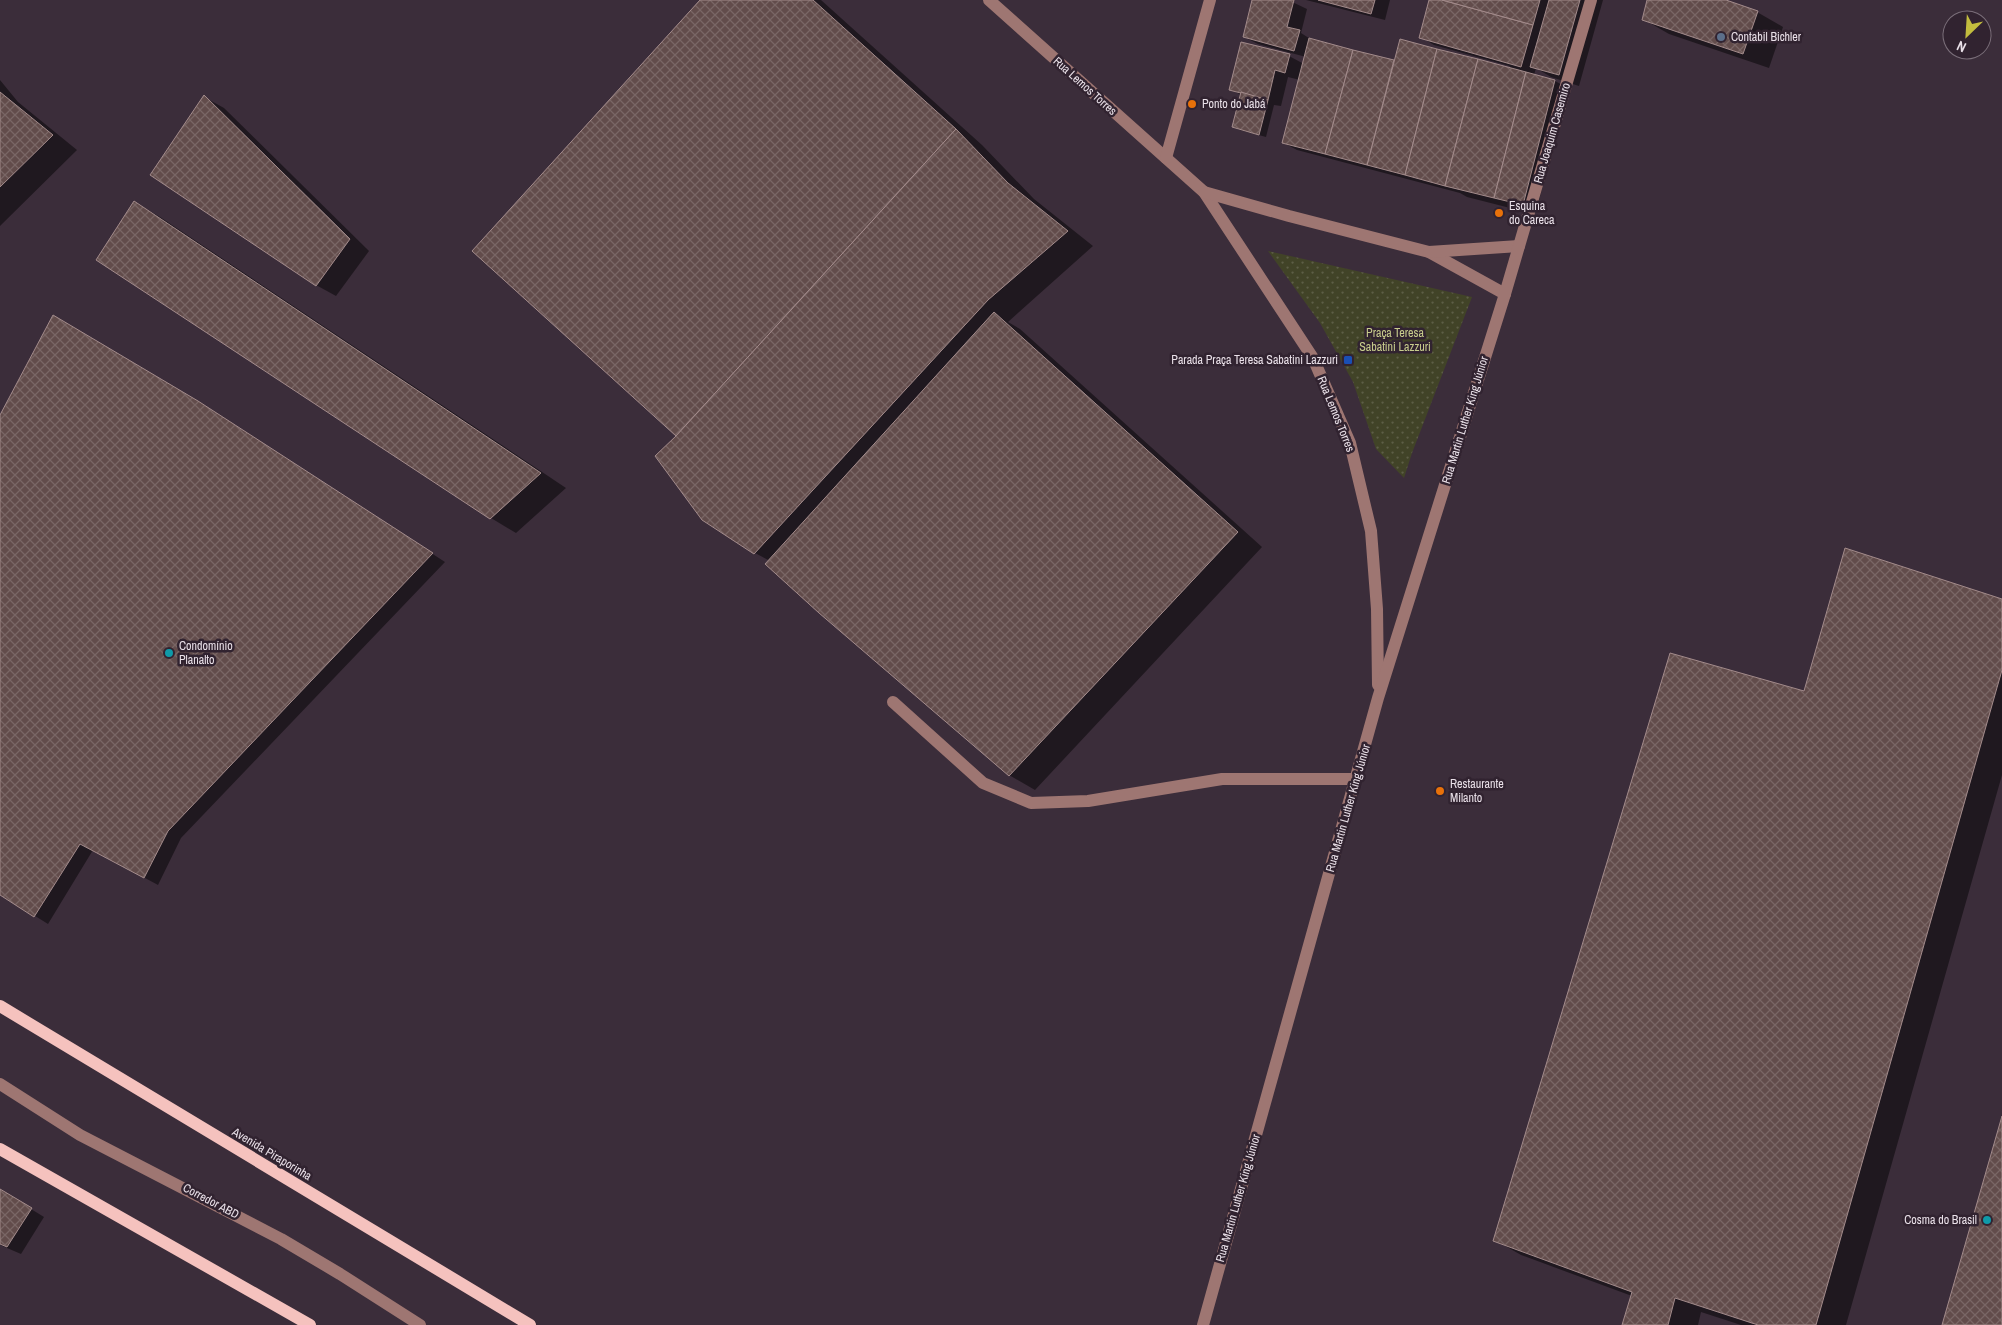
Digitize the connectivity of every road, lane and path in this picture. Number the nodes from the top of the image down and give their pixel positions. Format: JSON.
{"nodes":[{"id":1,"x":989,"y":0,"type":"edge"},
{"id":2,"x":1210,"y":0,"type":"edge"},
{"id":3,"x":1590,"y":0,"type":"edge"},
{"id":4,"x":1166,"y":158,"type":"junction"},
{"id":5,"x":1204,"y":192,"type":"junction"},
{"id":6,"x":1519,"y":246,"type":"junction"},
{"id":7,"x":1429,"y":252,"type":"junction"},
{"id":8,"x":1505,"y":294,"type":"junction"},
{"id":9,"x":1378,"y":698,"type":"junction"},
{"id":10,"x":893,"y":702,"type":"dead end"},
{"id":11,"x":1356,"y":779,"type":"junction"},
{"id":12,"x":0,"y":1006,"type":"edge"},
{"id":13,"x":0,"y":1084,"type":"edge"},
{"id":14,"x":0,"y":1149,"type":"edge"},
{"id":15,"x":310,"y":1325,"type":"edge"},
{"id":16,"x":420,"y":1325,"type":"edge"},
{"id":17,"x":530,"y":1325,"type":"edge"},
{"id":18,"x":1203,"y":1325,"type":"edge"}],
"edges":[{"from":1,"to":4,"type":"street","name":"Rua Lemos Torres"},
{"from":2,"to":4,"type":"street"},
{"from":3,"to":6,"type":"street","name":"Rua Joaquim Casemiro"},
{"from":4,"to":5,"type":"street","name":"Rua Lemos Torres"},
{"from":5,"to":7,"type":"street","name":"Rua Lemos Torres"},
{"from":5,"to":9,"type":"street","name":"Rua Lemos Torres"},
{"from":6,"to":7,"type":"street","name":"Rua Lemos Torres"},
{"from":6,"to":8,"type":"street","name":"Rua Joaquim Casemiro"},
{"from":7,"to":8,"type":"street","name":"Rua Lemos Torres"},
{"from":8,"to":9,"type":"street","name":"Rua Martin Luther King Júnior"},
{"from":9,"to":11,"type":"street","name":"Rua Martin Luther King Júnior"},
{"from":10,"to":11,"type":"street"},
{"from":11,"to":18,"type":"street","name":"Rua Martin Luther King Júnior"},
{"from":12,"to":17,"type":"main road","name":"Avenida Piraporinha"},
{"from":13,"to":16,"type":"street","name":"Corredor ABD"},
{"from":14,"to":15,"type":"main road"}]}
